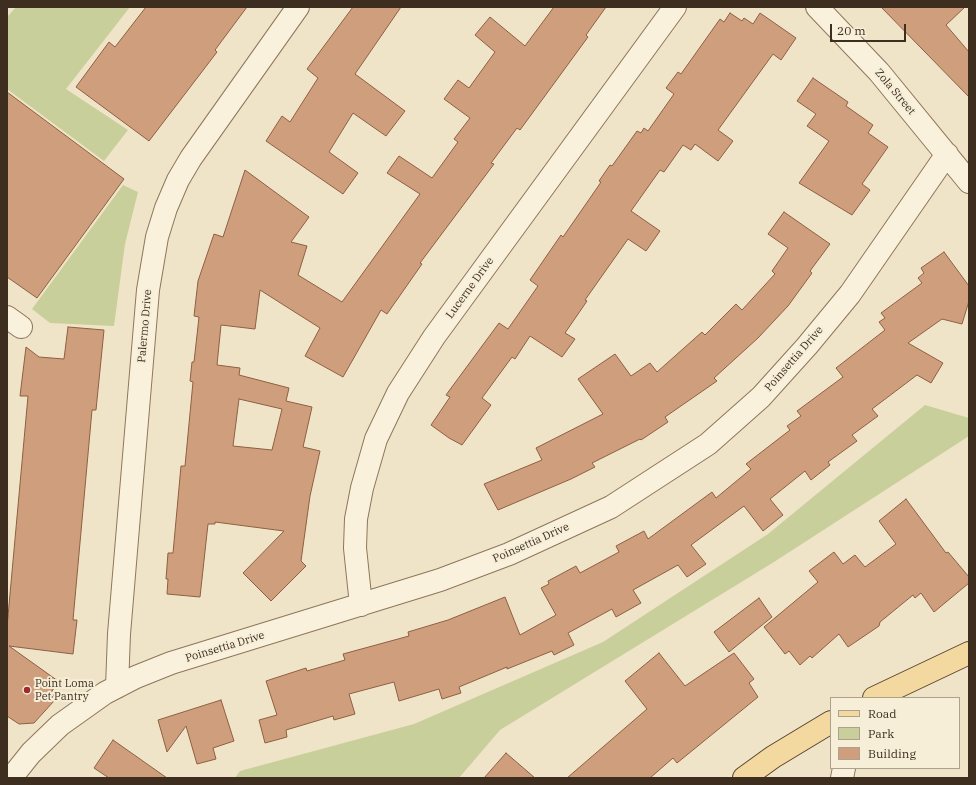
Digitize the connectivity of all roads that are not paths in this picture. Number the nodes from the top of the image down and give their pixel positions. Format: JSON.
{"nodes":[{"id":1,"x":298,"y":7,"type":"edge"},
{"id":2,"x":675,"y":7,"type":"edge"},
{"id":3,"x":817,"y":7,"type":"edge"},
{"id":4,"x":947,"y":154,"type":"junction"},
{"id":5,"x":969,"y":182,"type":"edge"},
{"id":6,"x":361,"y":605,"type":"junction"},
{"id":7,"x":969,"y":653,"type":"edge"},
{"id":8,"x":117,"y":687,"type":"junction"},
{"id":9,"x":876,"y":697,"type":"edge"},
{"id":10,"x":830,"y":723,"type":"edge"},
{"id":11,"x":11,"y":778,"type":"edge"},
{"id":12,"x":744,"y":778,"type":"edge"}],
"edges":[{"from":1,"to":8,"type":"street","name":"Palermo Drive"},
{"from":2,"to":6,"type":"street","name":"Lucerne Drive"},
{"from":3,"to":4,"type":"street","name":"Zola Street"},
{"from":4,"to":5,"type":"street","name":"Zola Street"},
{"from":4,"to":6,"type":"street","name":"Poinsettia Drive"},
{"from":6,"to":8,"type":"street","name":"Poinsettia Drive"},
{"from":7,"to":9,"type":"main road"},
{"from":8,"to":11,"type":"street","name":"Poinsettia Drive"},
{"from":10,"to":12,"type":"main road"}]}
